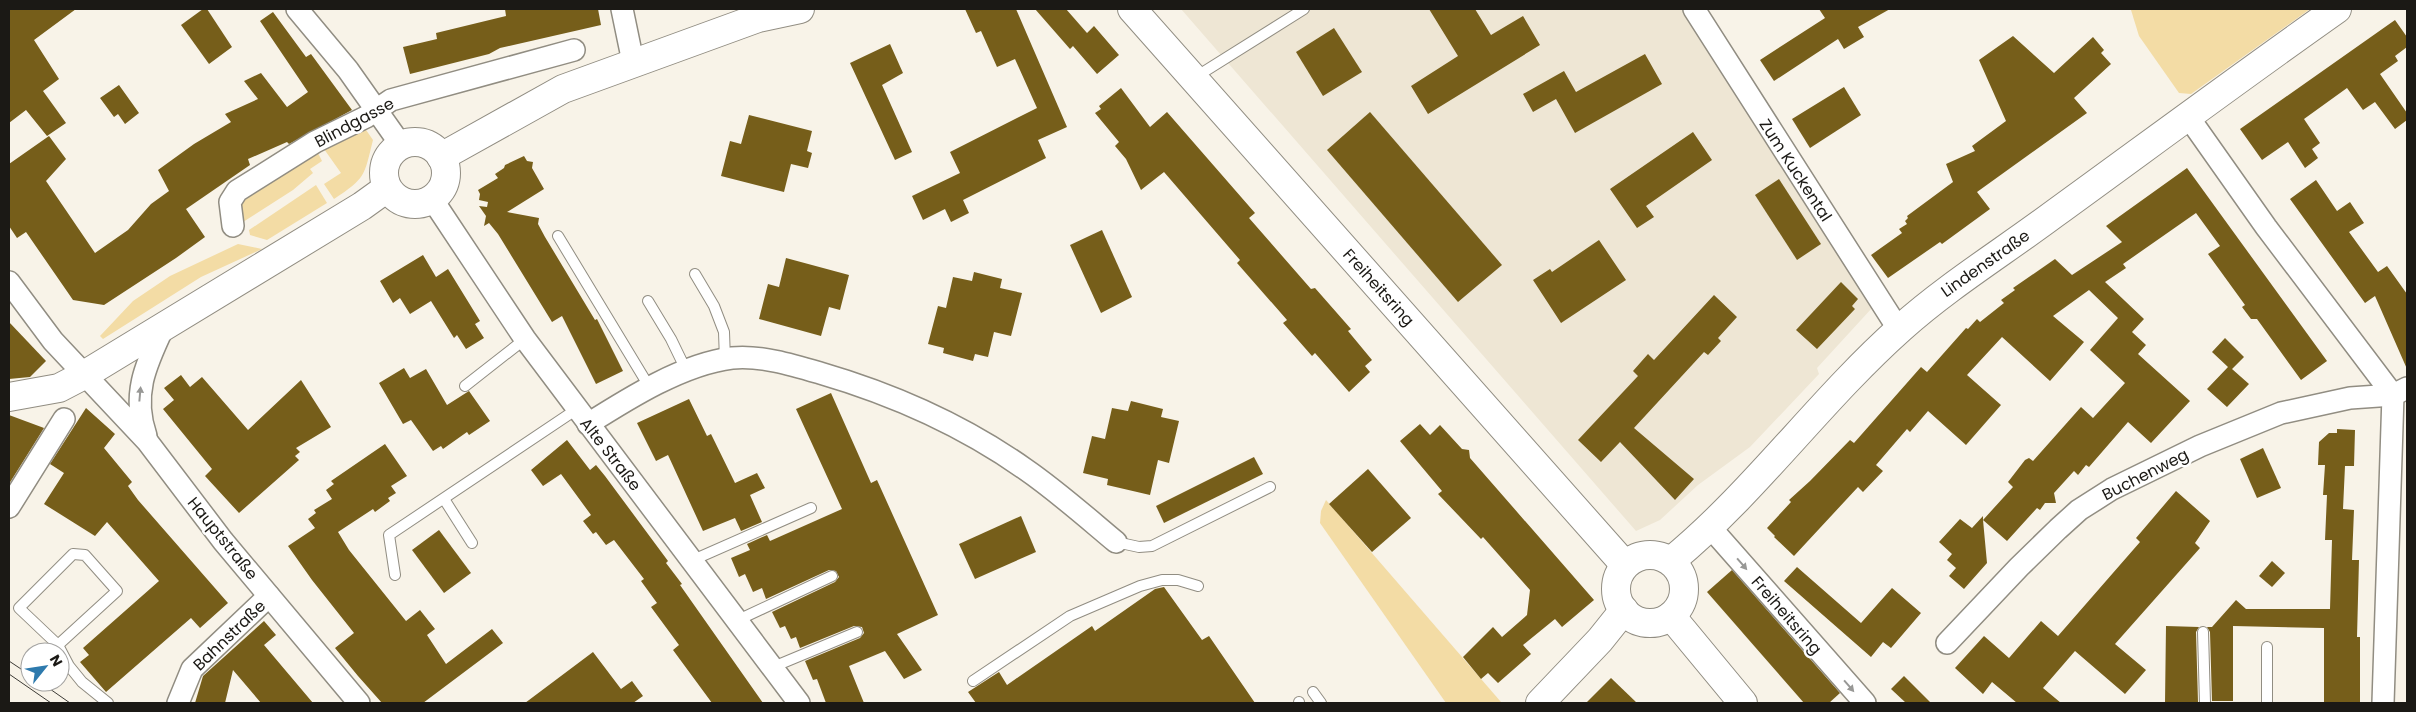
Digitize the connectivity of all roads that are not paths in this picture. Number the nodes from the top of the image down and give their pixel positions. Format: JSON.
{"nodes":[{"id":1,"x":297,"y":9,"type":"edge"},
{"id":2,"x":622,"y":9,"type":"edge"},
{"id":3,"x":800,"y":9,"type":"edge"},
{"id":4,"x":1132,"y":9,"type":"edge"},
{"id":5,"x":1148,"y":9,"type":"edge"},
{"id":6,"x":1304,"y":9,"type":"edge"},
{"id":7,"x":1694,"y":9,"type":"edge"},
{"id":8,"x":2337,"y":9,"type":"edge"},
{"id":9,"x":1164,"y":44,"type":"junction"},
{"id":10,"x":574,"y":50,"type":"dead end"},
{"id":11,"x":633,"y":62,"type":"junction"},
{"id":12,"x":1193,"y":78,"type":"junction"},
{"id":13,"x":377,"y":110,"type":"junction"},
{"id":14,"x":2188,"y":114,"type":"junction"},
{"id":15,"x":401,"y":145,"type":"junction"},
{"id":16,"x":441,"y":157,"type":"junction"},
{"id":17,"x":387,"y":188,"type":"junction"},
{"id":18,"x":432,"y":199,"type":"junction"},
{"id":19,"x":233,"y":226,"type":"dead end"},
{"id":20,"x":558,"y":236,"type":"dead end"},
{"id":21,"x":694,"y":274,"type":"dead end"},
{"id":22,"x":9,"y":282,"type":"edge"},
{"id":23,"x":648,"y":302,"type":"dead end"},
{"id":24,"x":163,"y":328,"type":"junction"},
{"id":25,"x":1899,"y":330,"type":"junction"},
{"id":26,"x":524,"y":339,"type":"junction"},
{"id":27,"x":725,"y":360,"type":"junction"},
{"id":28,"x":687,"y":372,"type":"junction"},
{"id":29,"x":84,"y":375,"type":"junction"},
{"id":30,"x":465,"y":386,"type":"dead end"},
{"id":31,"x":650,"y":388,"type":"junction"},
{"id":32,"x":2400,"y":391,"type":"edge"},
{"id":33,"x":9,"y":397,"type":"edge"},
{"id":34,"x":583,"y":416,"type":"junction"},
{"id":35,"x":64,"y":419,"type":"dead end"},
{"id":36,"x":147,"y":442,"type":"junction"},
{"id":37,"x":1270,"y":487,"type":"dead end"},
{"id":38,"x":444,"y":499,"type":"junction"},
{"id":39,"x":9,"y":507,"type":"edge"},
{"id":40,"x":810,"y":508,"type":"dead end"},
{"id":41,"x":1710,"y":527,"type":"junction"},
{"id":42,"x":1116,"y":542,"type":"joint"},
{"id":43,"x":472,"y":543,"type":"dead end"},
{"id":44,"x":693,"y":560,"type":"junction"},
{"id":45,"x":1671,"y":561,"type":"junction"},
{"id":46,"x":1625,"y":565,"type":"junction"},
{"id":47,"x":395,"y":575,"type":"dead end"},
{"id":48,"x":832,"y":576,"type":"dead end"},
{"id":49,"x":1198,"y":586,"type":"dead end"},
{"id":50,"x":269,"y":596,"type":"junction"},
{"id":51,"x":1624,"y":610,"type":"junction"},
{"id":52,"x":1671,"y":616,"type":"junction"},
{"id":53,"x":738,"y":620,"type":"junction"},
{"id":54,"x":857,"y":632,"type":"dead end"},
{"id":55,"x":2203,"y":632,"type":"dead end"},
{"id":56,"x":1947,"y":642,"type":"dead end"},
{"id":57,"x":58,"y":646,"type":"joint"},
{"id":58,"x":2267,"y":648,"type":"dead end"},
{"id":59,"x":70,"y":667,"type":"edge"},
{"id":60,"x":773,"y":667,"type":"junction"},
{"id":61,"x":973,"y":682,"type":"dead end"},
{"id":62,"x":1313,"y":692,"type":"dead end"},
{"id":63,"x":108,"y":703,"type":"edge"},
{"id":64,"x":178,"y":703,"type":"edge"},
{"id":65,"x":359,"y":703,"type":"edge"},
{"id":66,"x":799,"y":703,"type":"edge"},
{"id":67,"x":1321,"y":703,"type":"edge"},
{"id":68,"x":1540,"y":703,"type":"edge"},
{"id":69,"x":1743,"y":703,"type":"edge"},
{"id":70,"x":1865,"y":703,"type":"edge"},
{"id":71,"x":2205,"y":703,"type":"edge"},
{"id":72,"x":2267,"y":703,"type":"edge"},
{"id":73,"x":2383,"y":703,"type":"edge"}],
"edges":[{"from":1,"to":13,"type":"street"},
{"from":2,"to":11,"type":"street"},
{"from":3,"to":11,"type":"main road"},
{"from":4,"to":9,"type":"main road","name":"Freiheitsring"},
{"from":5,"to":9,"type":"main road"},
{"from":6,"to":12,"type":"lane"},
{"from":7,"to":25,"type":"street","name":"Zum Kuckental"},
{"from":8,"to":14,"type":"main road","name":"Lindenstraße"},
{"from":9,"to":12,"type":"main road","name":"Freiheitsring"},
{"from":10,"to":13,"type":"street","name":"Blindgasse"},
{"from":11,"to":16,"type":"main road"},
{"from":12,"to":46,"type":"main road","name":"Freiheitsring"},
{"from":13,"to":15,"type":"street"},
{"from":13,"to":19,"type":"street","name":"Blindgasse"},
{"from":14,"to":25,"type":"main road","name":"Lindenstraße"},
{"from":14,"to":32,"type":"street"},
{"from":15,"to":16,"type":"main road"},
{"from":15,"to":17,"type":"main road"},
{"from":16,"to":18,"type":"main road"},
{"from":17,"to":18,"type":"main road"},
{"from":17,"to":24,"type":"main road"},
{"from":18,"to":26,"type":"street","name":"Alte Straße"},
{"from":20,"to":31,"type":"lane"},
{"from":21,"to":27,"type":"lane"},
{"from":22,"to":29,"type":"street","name":"Hauptstraße"},
{"from":23,"to":28,"type":"lane"},
{"from":24,"to":29,"type":"main road"},
{"from":36,"to":24,"type":"street","one_way":true},
{"from":25,"to":41,"type":"main road","name":"Lindenstraße"},
{"from":26,"to":30,"type":"lane"},
{"from":26,"to":34,"type":"street","name":"Alte Straße"},
{"from":27,"to":28,"type":"street"},
{"from":27,"to":42,"type":"street"},
{"from":28,"to":31,"type":"street"},
{"from":29,"to":33,"type":"main road"},
{"from":29,"to":36,"type":"street","name":"Hauptstraße"},
{"from":31,"to":34,"type":"street"},
{"from":32,"to":56,"type":"street","name":"Buchenweg"},
{"from":32,"to":73,"type":"street"},
{"from":34,"to":38,"type":"lane"},
{"from":34,"to":44,"type":"street","name":"Alte Straße"},
{"from":35,"to":39,"type":"street"},
{"from":36,"to":50,"type":"street","name":"Hauptstraße"},
{"from":37,"to":42,"type":"lane"},
{"from":38,"to":43,"type":"lane"},
{"from":38,"to":47,"type":"lane"},
{"from":40,"to":44,"type":"lane"},
{"from":41,"to":45,"type":"main road","name":"Lindenstraße"},
{"from":41,"to":70,"type":"street","name":"Freiheitsring","one_way":true},
{"from":44,"to":53,"type":"street","name":"Alte Straße"},
{"from":45,"to":46,"type":"main road"},
{"from":45,"to":52,"type":"main road"},
{"from":46,"to":51,"type":"main road"},
{"from":48,"to":53,"type":"lane"},
{"from":49,"to":61,"type":"lane"},
{"from":50,"to":64,"type":"street","name":"Bahnstraße"},
{"from":50,"to":65,"type":"street","name":"Hauptstraße"},
{"from":51,"to":52,"type":"main road"},
{"from":51,"to":68,"type":"main road"},
{"from":52,"to":69,"type":"main road"},
{"from":53,"to":60,"type":"street","name":"Alte Straße"},
{"from":54,"to":60,"type":"lane"},
{"from":55,"to":71,"type":"lane"},
{"from":57,"to":57,"type":"lane"},
{"from":58,"to":72,"type":"lane"},
{"from":59,"to":63,"type":"lane"},
{"from":60,"to":66,"type":"street","name":"Alte Straße"},
{"from":62,"to":67,"type":"lane"}]}
